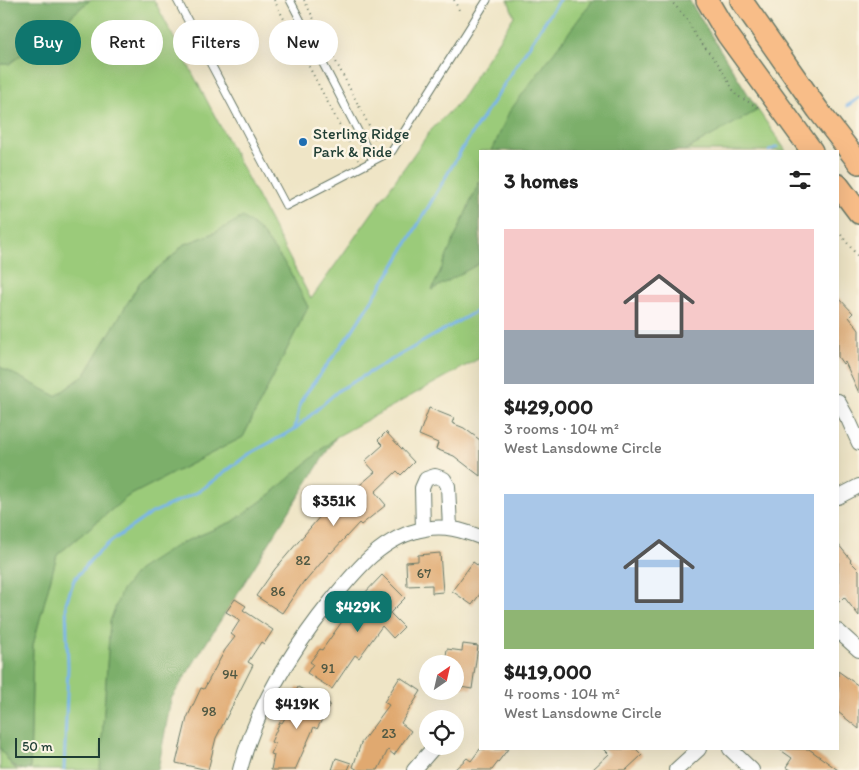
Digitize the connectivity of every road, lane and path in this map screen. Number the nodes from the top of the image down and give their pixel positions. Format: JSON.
{"nodes":[{"id":1,"x":177,"y":0,"type":"edge"},
{"id":2,"x":274,"y":0,"type":"edge"},
{"id":3,"x":290,"y":0,"type":"edge"},
{"id":4,"x":304,"y":0,"type":"edge"},
{"id":5,"x":454,"y":0,"type":"edge"},
{"id":6,"x":487,"y":0,"type":"edge"},
{"id":7,"x":670,"y":0,"type":"edge"},
{"id":8,"x":707,"y":0,"type":"edge"},
{"id":9,"x":741,"y":2,"type":"edge"},
{"id":10,"x":459,"y":10,"type":"dead end"},
{"id":11,"x":764,"y":113,"type":"dead end"},
{"id":12,"x":376,"y":138,"type":"dead end"},
{"id":13,"x":811,"y":150,"type":"edge"},
{"id":14,"x":374,"y":160,"type":"junction"},
{"id":15,"x":859,"y":163,"type":"edge"},
{"id":16,"x":361,"y":166,"type":"junction"},
{"id":17,"x":839,"y":186,"type":"edge"},
{"id":18,"x":859,"y":213,"type":"edge"},
{"id":19,"x":839,"y":232,"type":"edge"},
{"id":20,"x":859,"y":258,"type":"edge"},
{"id":21,"x":839,"y":403,"type":"edge"},
{"id":22,"x":859,"y":444,"type":"edge"},
{"id":23,"x":859,"y":486,"type":"edge"},
{"id":24,"x":839,"y":496,"type":"edge"},
{"id":25,"x":437,"y":528,"type":"junction"},
{"id":26,"x":479,"y":537,"type":"edge"},
{"id":27,"x":839,"y":632,"type":"edge"},
{"id":28,"x":859,"y":650,"type":"edge"},
{"id":29,"x":698,"y":750,"type":"edge"},
{"id":30,"x":731,"y":750,"type":"edge"},
{"id":31,"x":427,"y":755,"type":"edge"},
{"id":32,"x":240,"y":770,"type":"edge"},
{"id":33,"x":414,"y":770,"type":"edge"},
{"id":34,"x":676,"y":770,"type":"edge"},
{"id":35,"x":752,"y":770,"type":"edge"}],
"edges":[{"from":1,"to":16,"type":"lane"},
{"from":2,"to":16,"type":"path"},
{"from":3,"to":14,"type":"lane"},
{"from":4,"to":12,"type":"path"},
{"from":5,"to":10,"type":"path"},
{"from":6,"to":14,"type":"lane"},
{"from":7,"to":11,"type":"path"},
{"from":8,"to":13,"type":"main road"},
{"from":9,"to":15,"type":"main road"},
{"from":14,"to":16,"type":"lane"},
{"from":17,"to":18,"type":"main road"},
{"from":19,"to":20,"type":"path"},
{"from":21,"to":22,"type":"street"},
{"from":23,"to":24,"type":"street"},
{"from":25,"to":25,"type":"street"},
{"from":25,"to":26,"type":"street"},
{"from":25,"to":32,"type":"street"},
{"from":27,"to":28,"type":"street"},
{"from":29,"to":34,"type":"street"},
{"from":30,"to":35,"type":"street"},
{"from":31,"to":33,"type":"street"}]}
